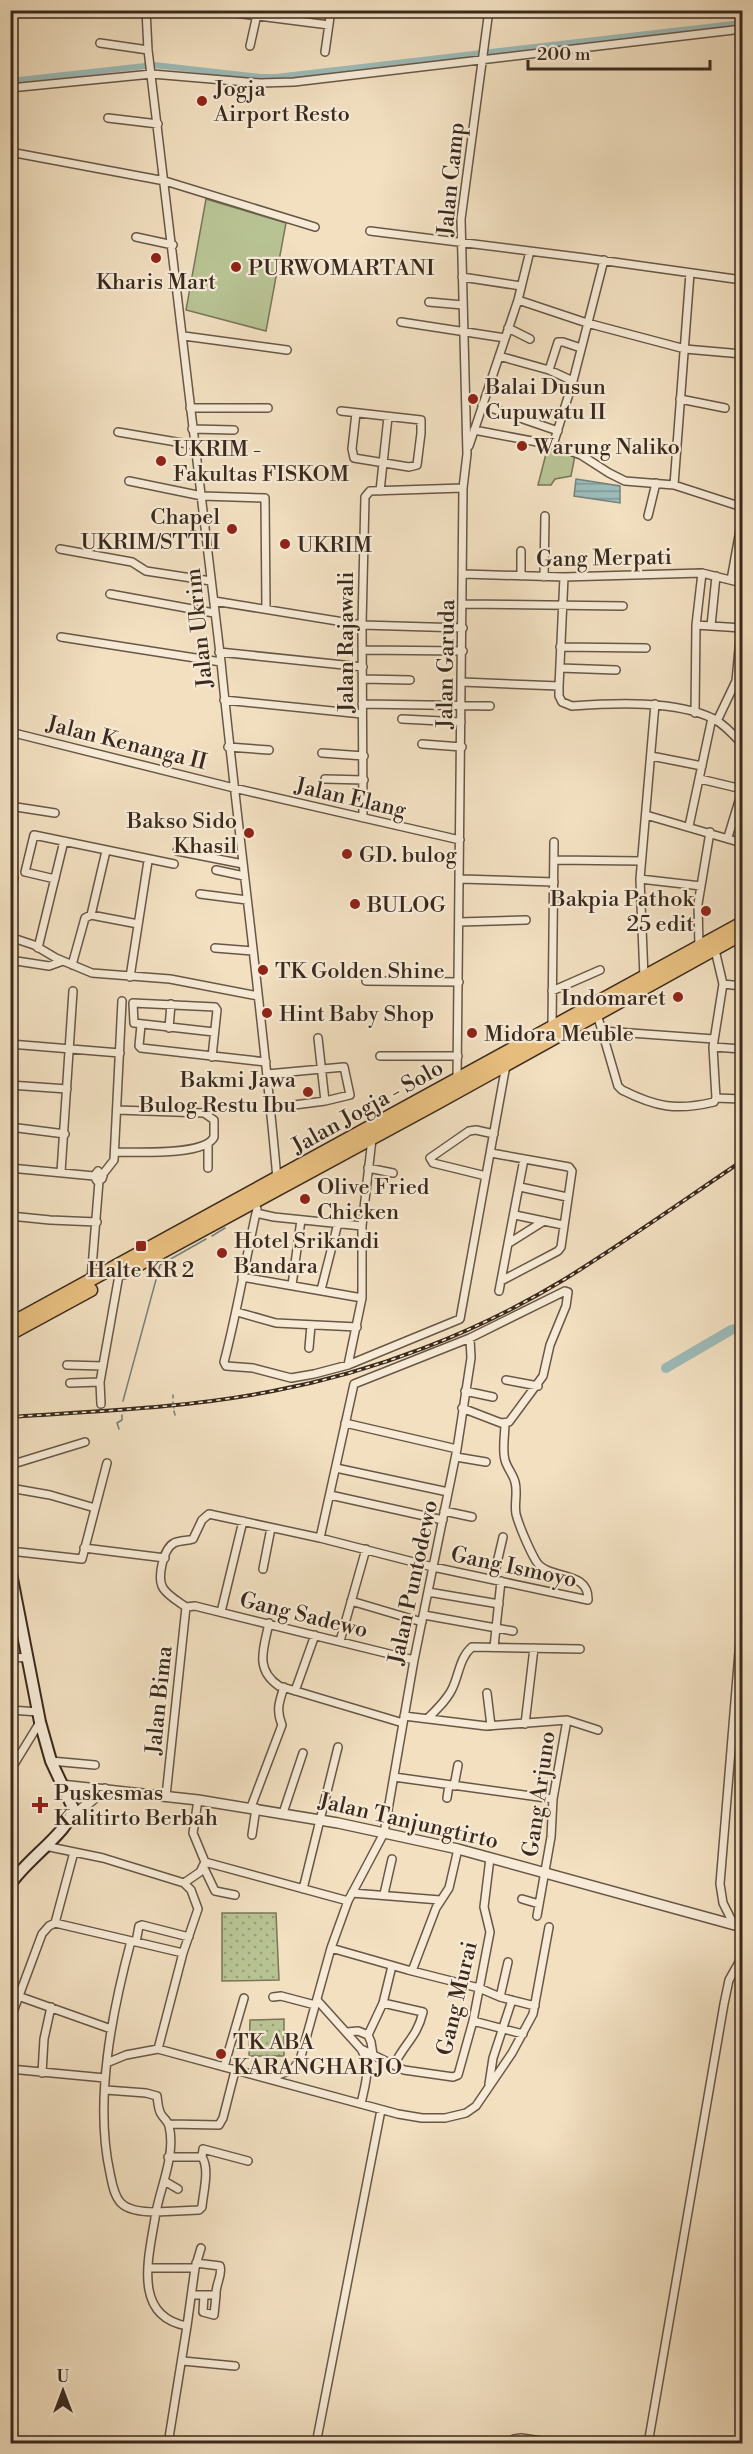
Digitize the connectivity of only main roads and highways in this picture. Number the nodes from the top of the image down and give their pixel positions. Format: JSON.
{"nodes":[{"id":1,"x":742,"y":923,"type":"edge"},
{"id":2,"x":742,"y":934,"type":"edge"},
{"id":3,"x":646,"y":982,"type":"junction"},
{"id":4,"x":203,"y":1225,"type":"junction"},
{"id":5,"x":10,"y":1324,"type":"edge"},
{"id":6,"x":10,"y":1334,"type":"edge"},
{"id":7,"x":10,"y":1568,"type":"edge"},
{"id":8,"x":10,"y":1885,"type":"edge"}],
"edges":[{"from":1,"to":3,"type":"highway","name":"Jalan Jogja - Solo"},
{"from":2,"to":3,"type":"highway","name":"Jalan Jogja - Solo"},
{"from":3,"to":4,"type":"highway","name":"Jalan Jogja - Solo"},
{"from":3,"to":4,"type":"highway","name":"Jalan Jogja - Solo"},
{"from":4,"to":5,"type":"highway","name":"Jalan Jogja - Solo"},
{"from":4,"to":6,"type":"highway","name":"Jalan Jogja - Solo"},
{"from":7,"to":8,"type":"main road"}]}
